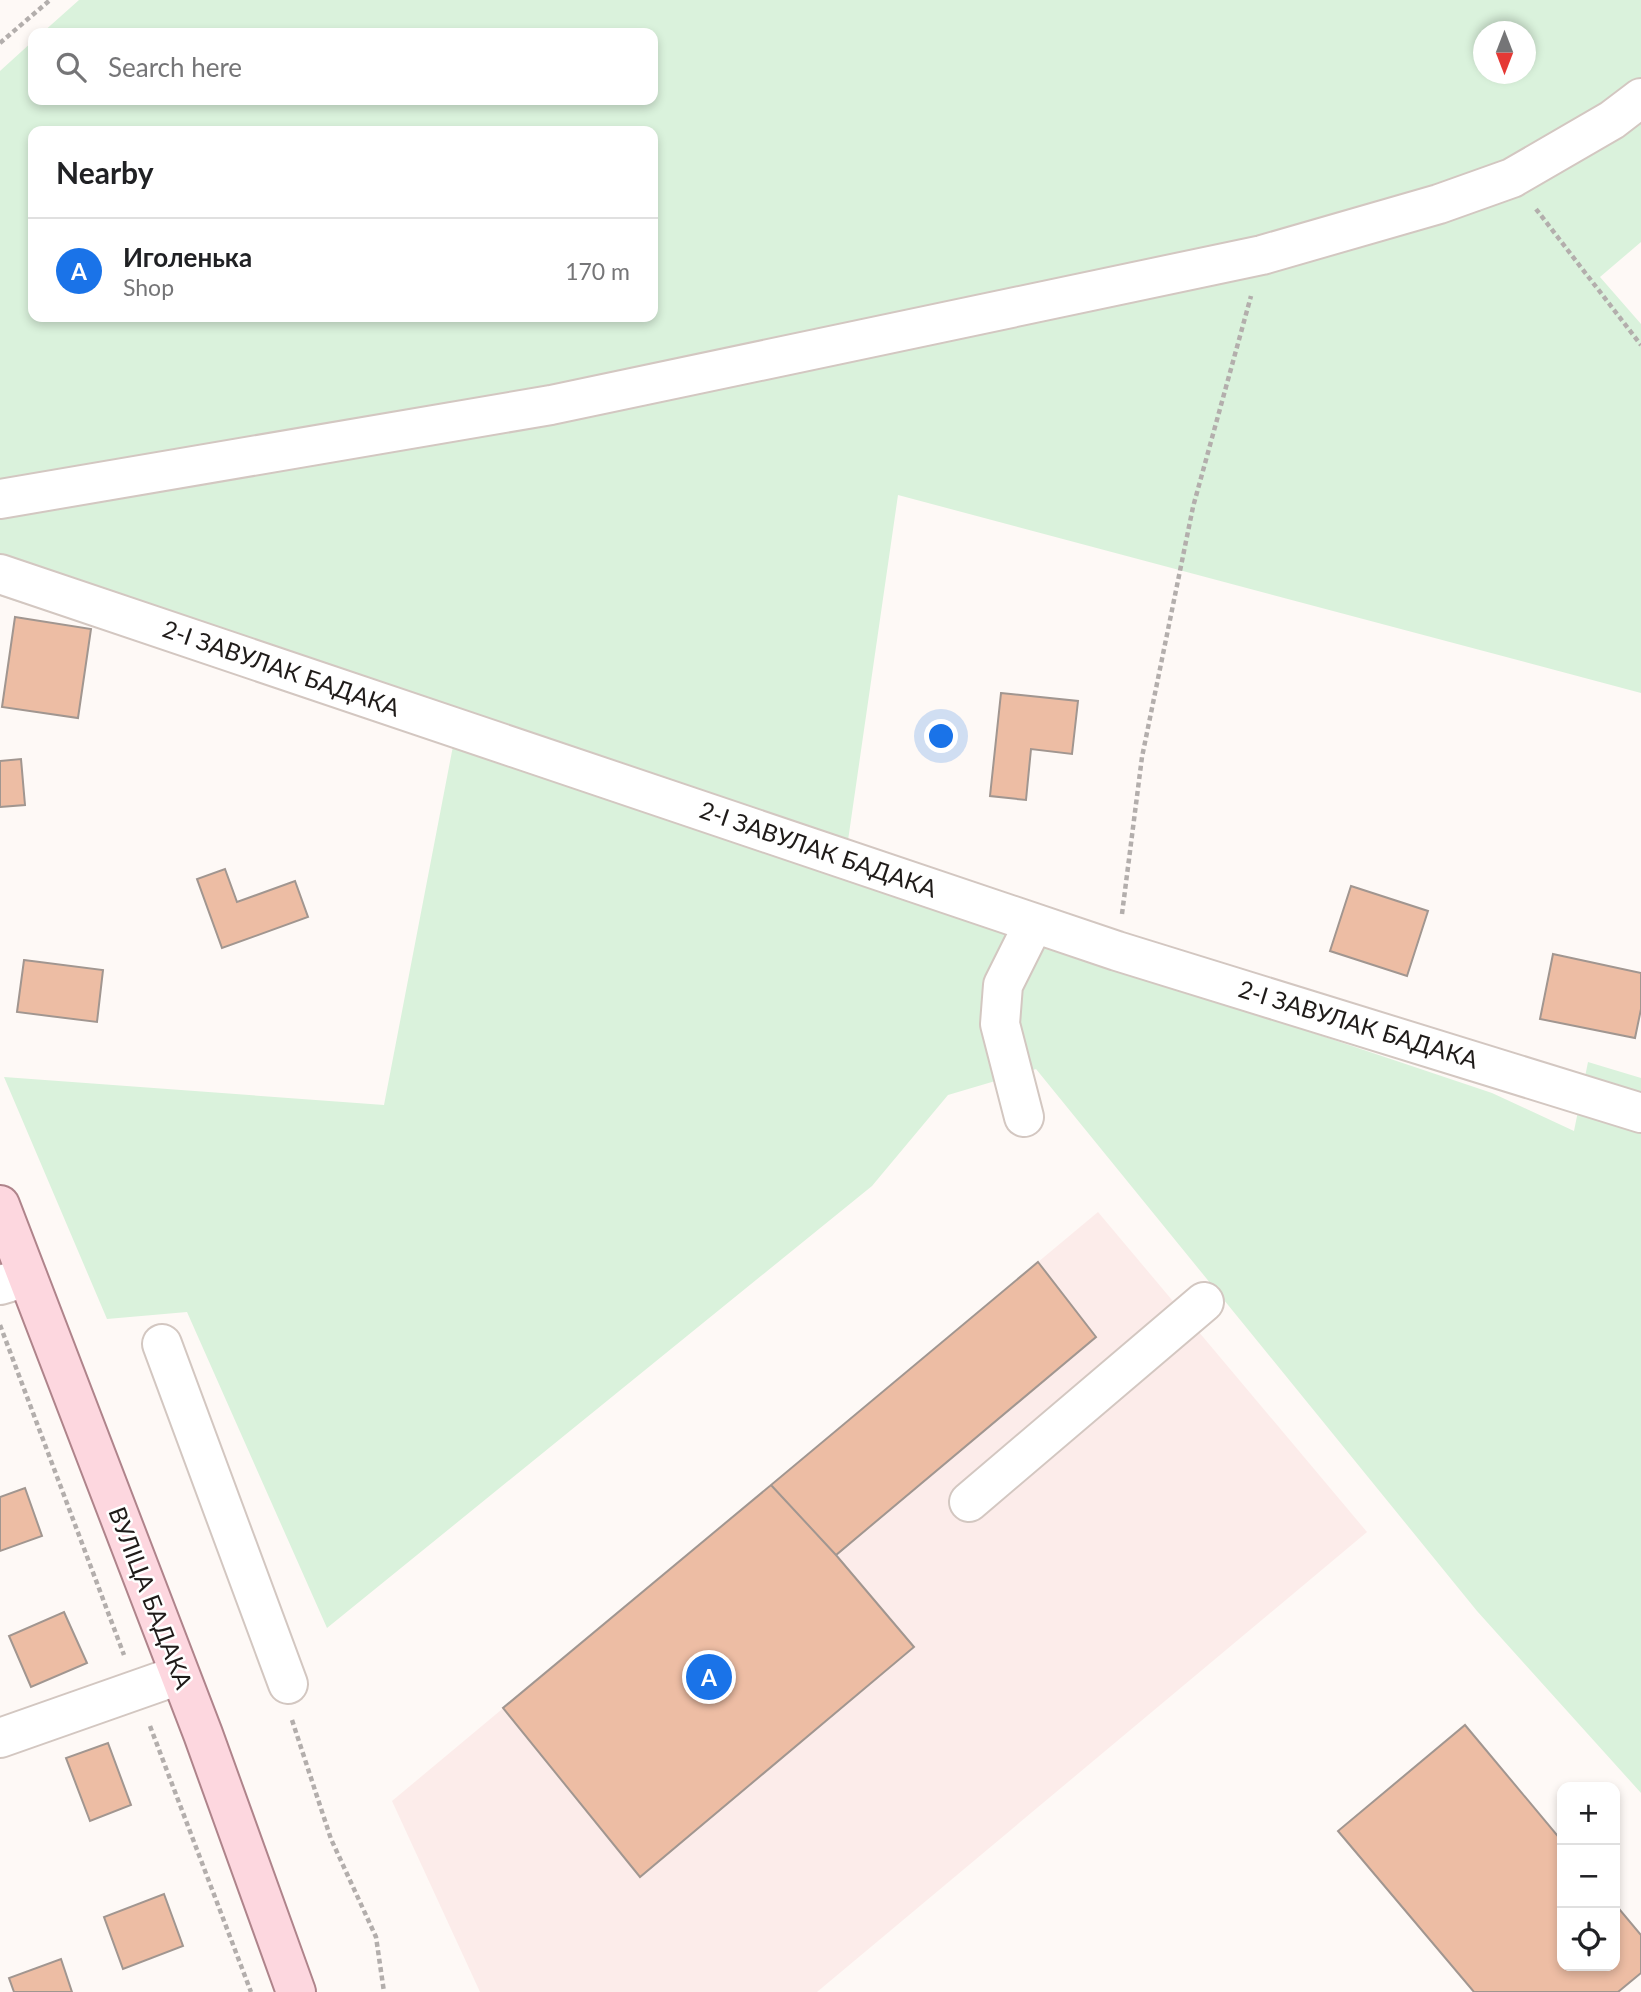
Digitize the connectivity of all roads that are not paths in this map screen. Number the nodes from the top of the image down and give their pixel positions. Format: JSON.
{"nodes":[{"id":1,"x":1641,"y":98,"type":"edge"},
{"id":2,"x":0,"y":499,"type":"edge"},
{"id":3,"x":0,"y":574,"type":"edge"},
{"id":4,"x":1034,"y":923,"type":"junction"},
{"id":5,"x":1641,"y":1113,"type":"edge"},
{"id":6,"x":1024,"y":1117,"type":"dead end"},
{"id":7,"x":0,"y":1205,"type":"edge"},
{"id":8,"x":14,"y":1281,"type":"edge"},
{"id":9,"x":1204,"y":1302,"type":"dead end"},
{"id":10,"x":162,"y":1344,"type":"dead end"},
{"id":11,"x":969,"y":1502,"type":"dead end"},
{"id":12,"x":179,"y":1675,"type":"junction"},
{"id":13,"x":288,"y":1684,"type":"road end"},
{"id":14,"x":0,"y":1738,"type":"edge"},
{"id":15,"x":296,"y":1992,"type":"edge"}],
"edges":[{"from":1,"to":2,"type":"street"},
{"from":3,"to":4,"type":"street","name":"2-І ЗАВУЛАК БАДАКА"},
{"from":4,"to":5,"type":"street","name":"2-І ЗАВУЛАК БАДАКА"},
{"from":4,"to":6,"type":"street"},
{"from":7,"to":8,"type":"main road","name":"ВУЛІЦА БАДАКА"},
{"from":8,"to":12,"type":"main road","name":"ВУЛІЦА БАДАКА"},
{"from":9,"to":11,"type":"street"},
{"from":10,"to":13,"type":"street"},
{"from":12,"to":14,"type":"street"},
{"from":12,"to":15,"type":"main road","name":"ВУЛІЦА БАДАКА"}]}
